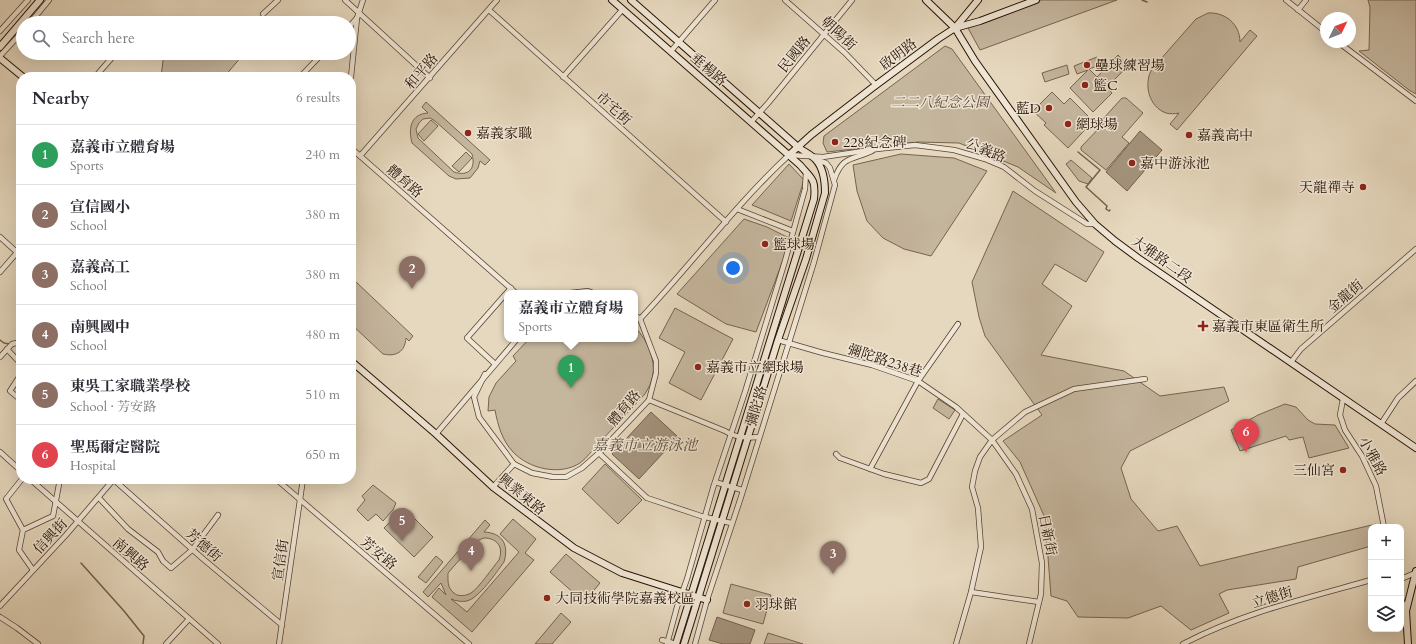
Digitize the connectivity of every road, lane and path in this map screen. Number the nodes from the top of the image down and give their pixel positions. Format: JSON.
{"nodes":[{"id":1,"x":28,"y":0,"type":"edge"},
{"id":2,"x":36,"y":0,"type":"edge"},
{"id":3,"x":40,"y":0,"type":"edge"},
{"id":4,"x":49,"y":0,"type":"edge"},
{"id":5,"x":278,"y":0,"type":"edge"},
{"id":6,"x":345,"y":0,"type":"edge"},
{"id":7,"x":363,"y":0,"type":"edge"},
{"id":8,"x":497,"y":0,"type":"edge"},
{"id":9,"x":612,"y":0,"type":"edge"},
{"id":10,"x":631,"y":0,"type":"edge"},
{"id":11,"x":715,"y":0,"type":"edge"},
{"id":12,"x":785,"y":0,"type":"edge"},
{"id":13,"x":852,"y":0,"type":"edge"},
{"id":14,"x":926,"y":0,"type":"edge"},
{"id":15,"x":978,"y":0,"type":"edge"},
{"id":16,"x":1036,"y":0,"type":"edge"},
{"id":17,"x":1286,"y":0,"type":"edge"},
{"id":18,"x":1306,"y":0,"type":"edge"},
{"id":19,"x":623,"y":9,"type":"junction"},
{"id":20,"x":489,"y":10,"type":"junction"},
{"id":21,"x":1298,"y":10,"type":"junction"},
{"id":22,"x":359,"y":12,"type":"junction"},
{"id":23,"x":263,"y":14,"type":"dead end"},
{"id":24,"x":22,"y":16,"type":"edge"},
{"id":25,"x":26,"y":16,"type":"edge"},
{"id":26,"x":36,"y":16,"type":"edge"},
{"id":27,"x":358,"y":18,"type":"joint"},
{"id":28,"x":16,"y":22,"type":"edge"},
{"id":29,"x":1320,"y":27,"type":"edge"},
{"id":30,"x":16,"y":28,"type":"edge"},
{"id":31,"x":955,"y":28,"type":"junction"},
{"id":32,"x":0,"y":31,"type":"edge"},
{"id":33,"x":824,"y":34,"type":"junction"},
{"id":34,"x":356,"y":35,"type":"edge"},
{"id":35,"x":16,"y":39,"type":"edge"},
{"id":36,"x":0,"y":40,"type":"edge"},
{"id":37,"x":678,"y":42,"type":"junction"},
{"id":38,"x":0,"y":47,"type":"edge"},
{"id":39,"x":1346,"y":48,"type":"edge"},
{"id":40,"x":670,"y":51,"type":"junction"},
{"id":41,"x":0,"y":57,"type":"edge"},
{"id":42,"x":110,"y":60,"type":"edge"},
{"id":43,"x":317,"y":60,"type":"edge"},
{"id":44,"x":353,"y":60,"type":"edge"},
{"id":45,"x":17,"y":72,"type":"edge"},
{"id":46,"x":99,"y":72,"type":"edge"},
{"id":47,"x":305,"y":72,"type":"edge"},
{"id":48,"x":352,"y":72,"type":"edge"},
{"id":49,"x":563,"y":77,"type":"junction"},
{"id":50,"x":430,"y":78,"type":"junction"},
{"id":51,"x":876,"y":85,"type":"junction"},
{"id":52,"x":1416,"y":101,"type":"edge"},
{"id":53,"x":759,"y":113,"type":"junction"},
{"id":54,"x":751,"y":122,"type":"junction"},
{"id":55,"x":798,"y":147,"type":"junction"},
{"id":56,"x":877,"y":149,"type":"junction"},
{"id":57,"x":356,"y":152,"type":"edge"},
{"id":58,"x":789,"y":155,"type":"junction"},
{"id":59,"x":360,"y":156,"type":"junction"},
{"id":60,"x":813,"y":158,"type":"junction"},
{"id":61,"x":806,"y":172,"type":"junction"},
{"id":62,"x":834,"y":181,"type":"junction"},
{"id":63,"x":737,"y":209,"type":"junction"},
{"id":64,"x":726,"y":222,"type":"junction"},
{"id":65,"x":1095,"y":224,"type":"junction"},
{"id":66,"x":793,"y":231,"type":"junction"},
{"id":67,"x":0,"y":237,"type":"edge"},
{"id":68,"x":16,"y":249,"type":"edge"},
{"id":69,"x":1416,"y":249,"type":"edge"},
{"id":70,"x":16,"y":256,"type":"edge"},
{"id":71,"x":0,"y":272,"type":"edge"},
{"id":72,"x":511,"y":288,"type":"edge"},
{"id":73,"x":504,"y":296,"type":"edge"},
{"id":74,"x":640,"y":319,"type":"joint"},
{"id":75,"x":958,"y":324,"type":"dead end"},
{"id":76,"x":778,"y":340,"type":"junction"},
{"id":77,"x":514,"y":342,"type":"edge"},
{"id":78,"x":788,"y":342,"type":"junction"},
{"id":79,"x":16,"y":343,"type":"edge"},
{"id":80,"x":7,"y":349,"type":"junction"},
{"id":81,"x":0,"y":357,"type":"edge"},
{"id":82,"x":16,"y":359,"type":"edge"},
{"id":83,"x":1291,"y":362,"type":"junction"},
{"id":84,"x":495,"y":364,"type":"junction"},
{"id":85,"x":356,"y":365,"type":"edge"},
{"id":86,"x":486,"y":374,"type":"junction"},
{"id":87,"x":1145,"y":379,"type":"dead end"},
{"id":88,"x":918,"y":381,"type":"junction"},
{"id":89,"x":1416,"y":381,"type":"edge"},
{"id":90,"x":16,"y":382,"type":"edge"},
{"id":91,"x":16,"y":396,"type":"edge"},
{"id":92,"x":1343,"y":399,"type":"junction"},
{"id":93,"x":649,"y":400,"type":"junction"},
{"id":94,"x":964,"y":414,"type":"junction"},
{"id":95,"x":1381,"y":424,"type":"junction"},
{"id":96,"x":436,"y":434,"type":"junction"},
{"id":97,"x":730,"y":435,"type":"junction"},
{"id":98,"x":740,"y":437,"type":"junction"},
{"id":99,"x":759,"y":437,"type":"junction"},
{"id":100,"x":749,"y":438,"type":"junction"},
{"id":101,"x":992,"y":440,"type":"junction"},
{"id":102,"x":1416,"y":448,"type":"edge"},
{"id":103,"x":0,"y":452,"type":"edge"},
{"id":104,"x":599,"y":453,"type":"junction"},
{"id":105,"x":836,"y":454,"type":"dead end"},
{"id":106,"x":514,"y":464,"type":"junction"},
{"id":107,"x":16,"y":466,"type":"edge"},
{"id":108,"x":870,"y":469,"type":"junction"},
{"id":109,"x":715,"y":482,"type":"junction"},
{"id":110,"x":18,"y":484,"type":"edge"},
{"id":111,"x":35,"y":484,"type":"edge"},
{"id":112,"x":59,"y":484,"type":"edge"},
{"id":113,"x":109,"y":484,"type":"edge"},
{"id":114,"x":119,"y":484,"type":"edge"},
{"id":115,"x":281,"y":484,"type":"edge"},
{"id":116,"x":302,"y":484,"type":"edge"},
{"id":117,"x":725,"y":485,"type":"junction"},
{"id":118,"x":493,"y":487,"type":"junction"},
{"id":119,"x":734,"y":487,"type":"junction"},
{"id":120,"x":742,"y":490,"type":"junction"},
{"id":121,"x":99,"y":498,"type":"junction"},
{"id":122,"x":299,"y":500,"type":"junction"},
{"id":123,"x":56,"y":503,"type":"junction"},
{"id":124,"x":218,"y":515,"type":"dead end"},
{"id":125,"x":703,"y":516,"type":"junction"},
{"id":126,"x":714,"y":519,"type":"junction"},
{"id":127,"x":723,"y":521,"type":"junction"},
{"id":128,"x":77,"y":522,"type":"junction"},
{"id":129,"x":731,"y":524,"type":"junction"},
{"id":130,"x":1383,"y":524,"type":"edge"},
{"id":131,"x":24,"y":530,"type":"junction"},
{"id":132,"x":192,"y":550,"type":"junction"},
{"id":133,"x":33,"y":570,"type":"junction"},
{"id":134,"x":1415,"y":572,"type":"edge"},
{"id":135,"x":1404,"y":578,"type":"edge"},
{"id":136,"x":1368,"y":581,"type":"edge"},
{"id":137,"x":971,"y":592,"type":"junction"},
{"id":138,"x":682,"y":593,"type":"junction"},
{"id":139,"x":691,"y":595,"type":"junction"},
{"id":140,"x":699,"y":598,"type":"junction"},
{"id":141,"x":707,"y":600,"type":"junction"},
{"id":142,"x":1039,"y":602,"type":"junction"},
{"id":143,"x":0,"y":606,"type":"edge"},
{"id":144,"x":1404,"y":606,"type":"edge"},
{"id":145,"x":1406,"y":611,"type":"junction"},
{"id":146,"x":0,"y":617,"type":"edge"},
{"id":147,"x":189,"y":619,"type":"junction"},
{"id":148,"x":282,"y":625,"type":"junction"},
{"id":149,"x":662,"y":640,"type":"dead end"},
{"id":150,"x":667,"y":643,"type":"edge"},
{"id":151,"x":38,"y":644,"type":"edge"},
{"id":152,"x":166,"y":644,"type":"edge"},
{"id":153,"x":218,"y":644,"type":"edge"},
{"id":154,"x":279,"y":644,"type":"edge"},
{"id":155,"x":469,"y":644,"type":"edge"},
{"id":156,"x":676,"y":644,"type":"edge"},
{"id":157,"x":684,"y":644,"type":"edge"},
{"id":158,"x":695,"y":644,"type":"edge"},
{"id":159,"x":956,"y":644,"type":"edge"},
{"id":160,"x":1029,"y":644,"type":"edge"},
{"id":161,"x":1182,"y":644,"type":"edge"},
{"id":162,"x":1408,"y":644,"type":"edge"}],
"edges":[{"from":1,"to":32,"type":"street"},
{"from":2,"to":24,"type":"street"},
{"from":3,"to":25,"type":"street"},
{"from":4,"to":26,"type":"street"},
{"from":5,"to":23,"type":"street"},
{"from":6,"to":22,"type":"street"},
{"from":7,"to":22,"type":"street"},
{"from":8,"to":20,"type":"street","name":"和平路"},
{"from":9,"to":19,"type":"street","name":"垂楊路"},
{"from":10,"to":37,"type":"street","name":"垂楊路"},
{"from":11,"to":37,"type":"street"},
{"from":12,"to":33,"type":"street","name":"朝陽街"},
{"from":13,"to":33,"type":"street","name":"民國路"},
{"from":14,"to":31,"type":"street","name":"大雅路二段"},
{"from":15,"to":31,"type":"street"},
{"from":16,"to":31,"type":"street","name":"啟明路"},
{"from":17,"to":21,"type":"street"},
{"from":18,"to":21,"type":"street"},
{"from":19,"to":40,"type":"street","name":"垂楊路"},
{"from":19,"to":49,"type":"street"},
{"from":20,"to":49,"type":"street","name":"市宅街"},
{"from":20,"to":50,"type":"street","name":"和平路"},
{"from":21,"to":29,"type":"street"},
{"from":22,"to":27,"type":"street"},
{"from":22,"to":50,"type":"street"},
{"from":27,"to":34,"type":"street"},
{"from":28,"to":36,"type":"street"},
{"from":30,"to":38,"type":"street"},
{"from":31,"to":51,"type":"street","name":"啟明路"},
{"from":31,"to":65,"type":"street","name":"大雅路二段"},
{"from":33,"to":51,"type":"street","name":"朝陽街"},
{"from":33,"to":53,"type":"street","name":"民國路"},
{"from":35,"to":41,"type":"street"},
{"from":37,"to":40,"type":"street"},
{"from":37,"to":53,"type":"street","name":"垂楊路"},
{"from":39,"to":52,"type":"street"},
{"from":40,"to":54,"type":"street","name":"垂楊路"},
{"from":41,"to":45,"type":"street"},
{"from":42,"to":46,"type":"street"},
{"from":43,"to":47,"type":"street"},
{"from":44,"to":48,"type":"street"},
{"from":49,"to":64,"type":"street","name":"市宅街"},
{"from":50,"to":59,"type":"street","name":"和平路"},
{"from":51,"to":55,"type":"street","name":"啟明路"},
{"from":53,"to":54,"type":"street","name":"民國路"},
{"from":53,"to":55,"type":"street","name":"垂楊路"},
{"from":54,"to":58,"type":"street","name":"垂楊路"},
{"from":55,"to":58,"type":"street","name":"啟明路"},
{"from":55,"to":60,"type":"street"},
{"from":56,"to":60,"type":"street","name":"公義路"},
{"from":56,"to":62,"type":"street","name":"公義路"},
{"from":56,"to":65,"type":"street","name":"公義路"},
{"from":57,"to":59,"type":"street","name":"體育路"},
{"from":58,"to":60,"type":"street","name":"公義路"},
{"from":58,"to":61,"type":"street","name":"彌陀路"},
{"from":58,"to":63,"type":"street"},
{"from":59,"to":72,"type":"street","name":"體育路"},
{"from":60,"to":62,"type":"street"},
{"from":60,"to":76,"type":"street","name":"彌陀路"},
{"from":61,"to":66,"type":"street","name":"彌陀路"},
{"from":61,"to":98,"type":"street","name":"彌陀路"},
{"from":62,"to":78,"type":"street","name":"彌陀路"},
{"from":63,"to":64,"type":"street"},
{"from":63,"to":66,"type":"street"},
{"from":64,"to":74,"type":"street"},
{"from":65,"to":83,"type":"street","name":"大雅路二段"},
{"from":66,"to":97,"type":"street","name":"彌陀路"},
{"from":67,"to":68,"type":"street"},
{"from":69,"to":83,"type":"street","name":"金龍街"},
{"from":70,"to":71,"type":"street"},
{"from":73,"to":84,"type":"street"},
{"from":74,"to":93,"type":"street","name":"體育路"},
{"from":75,"to":88,"type":"street"},
{"from":76,"to":78,"type":"street","name":"彌陀路238巷"},
{"from":76,"to":100,"type":"street","name":"彌陀路"},
{"from":77,"to":84,"type":"street","name":"體育路"},
{"from":78,"to":88,"type":"street","name":"彌陀路238巷"},
{"from":78,"to":99,"type":"street","name":"彌陀路"},
{"from":79,"to":80,"type":"street"},
{"from":80,"to":81,"type":"street"},
{"from":80,"to":82,"type":"street"},
{"from":83,"to":92,"type":"street","name":"大雅路二段"},
{"from":84,"to":86,"type":"street","name":"體育路"},
{"from":85,"to":96,"type":"street","name":"興業東路"},
{"from":86,"to":96,"type":"street","name":"體育路"},
{"from":86,"to":106,"type":"street","name":"體育路"},
{"from":87,"to":101,"type":"street"},
{"from":88,"to":94,"type":"street","name":"彌陀路238巷"},
{"from":88,"to":108,"type":"street"},
{"from":89,"to":95,"type":"street"},
{"from":90,"to":91,"type":"street"},
{"from":92,"to":95,"type":"street","name":"大雅路二段"},
{"from":92,"to":130,"type":"street","name":"小雅路"},
{"from":93,"to":97,"type":"street"},
{"from":93,"to":104,"type":"street","name":"體育路"},
{"from":94,"to":101,"type":"street","name":"彌陀路238巷"},
{"from":94,"to":108,"type":"street"},
{"from":95,"to":102,"type":"street","name":"大雅路二段"},
{"from":96,"to":118,"type":"street","name":"興業東路"},
{"from":97,"to":98,"type":"street"},
{"from":97,"to":109,"type":"street","name":"彌陀路"},
{"from":98,"to":100,"type":"street"},
{"from":98,"to":117,"type":"street","name":"彌陀路"},
{"from":99,"to":100,"type":"street"},
{"from":99,"to":120,"type":"street","name":"彌陀路"},
{"from":100,"to":119,"type":"street","name":"彌陀路"},
{"from":101,"to":137,"type":"street"},
{"from":101,"to":142,"type":"street","name":"日新街"},
{"from":103,"to":107,"type":"street"},
{"from":104,"to":106,"type":"street","name":"體育路"},
{"from":104,"to":125,"type":"street"},
{"from":105,"to":108,"type":"street"},
{"from":106,"to":118,"type":"street"},
{"from":109,"to":117,"type":"street"},
{"from":109,"to":125,"type":"street","name":"彌陀路"},
{"from":110,"to":131,"type":"street"},
{"from":111,"to":123,"type":"street","name":"南興路"},
{"from":112,"to":123,"type":"street"},
{"from":113,"to":121,"type":"street","name":"信興街"},
{"from":114,"to":132,"type":"street","name":"芳德街"},
{"from":115,"to":122,"type":"street","name":"芳安路"},
{"from":116,"to":122,"type":"street","name":"宣信街"},
{"from":117,"to":119,"type":"street"},
{"from":117,"to":126,"type":"street","name":"彌陀路"},
{"from":118,"to":138,"type":"street","name":"興業東路"},
{"from":119,"to":120,"type":"street"},
{"from":119,"to":127,"type":"street","name":"彌陀路"},
{"from":120,"to":129,"type":"street","name":"彌陀路"},
{"from":121,"to":128,"type":"street","name":"信興街"},
{"from":121,"to":132,"type":"street"},
{"from":122,"to":148,"type":"street","name":"宣信街"},
{"from":122,"to":155,"type":"street","name":"芳安路"},
{"from":123,"to":128,"type":"street","name":"南興路"},
{"from":123,"to":131,"type":"street"},
{"from":124,"to":132,"type":"street"},
{"from":125,"to":126,"type":"street"},
{"from":125,"to":138,"type":"street","name":"彌陀路"},
{"from":126,"to":127,"type":"street"},
{"from":126,"to":139,"type":"street","name":"彌陀路"},
{"from":127,"to":129,"type":"street"},
{"from":127,"to":140,"type":"street","name":"彌陀路"},
{"from":128,"to":133,"type":"street","name":"信興街"},
{"from":128,"to":147,"type":"street","name":"南興路"},
{"from":129,"to":141,"type":"street","name":"彌陀路"},
{"from":131,"to":133,"type":"street"},
{"from":132,"to":148,"type":"street","name":"芳德街"},
{"from":133,"to":143,"type":"street","name":"信興街"},
{"from":134,"to":135,"type":"street"},
{"from":134,"to":145,"type":"street"},
{"from":136,"to":161,"type":"street","name":"立德街"},
{"from":137,"to":142,"type":"street"},
{"from":137,"to":159,"type":"street"},
{"from":138,"to":139,"type":"street","name":"興業東路"},
{"from":138,"to":150,"type":"street","name":"彌陀路"},
{"from":139,"to":140,"type":"street","name":"興業東路"},
{"from":139,"to":156,"type":"street","name":"彌陀路"},
{"from":140,"to":141,"type":"street","name":"興業東路"},
{"from":140,"to":157,"type":"street","name":"彌陀路"},
{"from":141,"to":158,"type":"street","name":"彌陀路"},
{"from":142,"to":160,"type":"street","name":"日新街"},
{"from":144,"to":145,"type":"street"},
{"from":145,"to":162,"type":"street"},
{"from":146,"to":151,"type":"street"},
{"from":147,"to":152,"type":"street"},
{"from":147,"to":153,"type":"street","name":"南興路"},
{"from":148,"to":154,"type":"street","name":"宣信街"},
{"from":149,"to":150,"type":"street"},
{"from":150,"to":156,"type":"street"}]}
